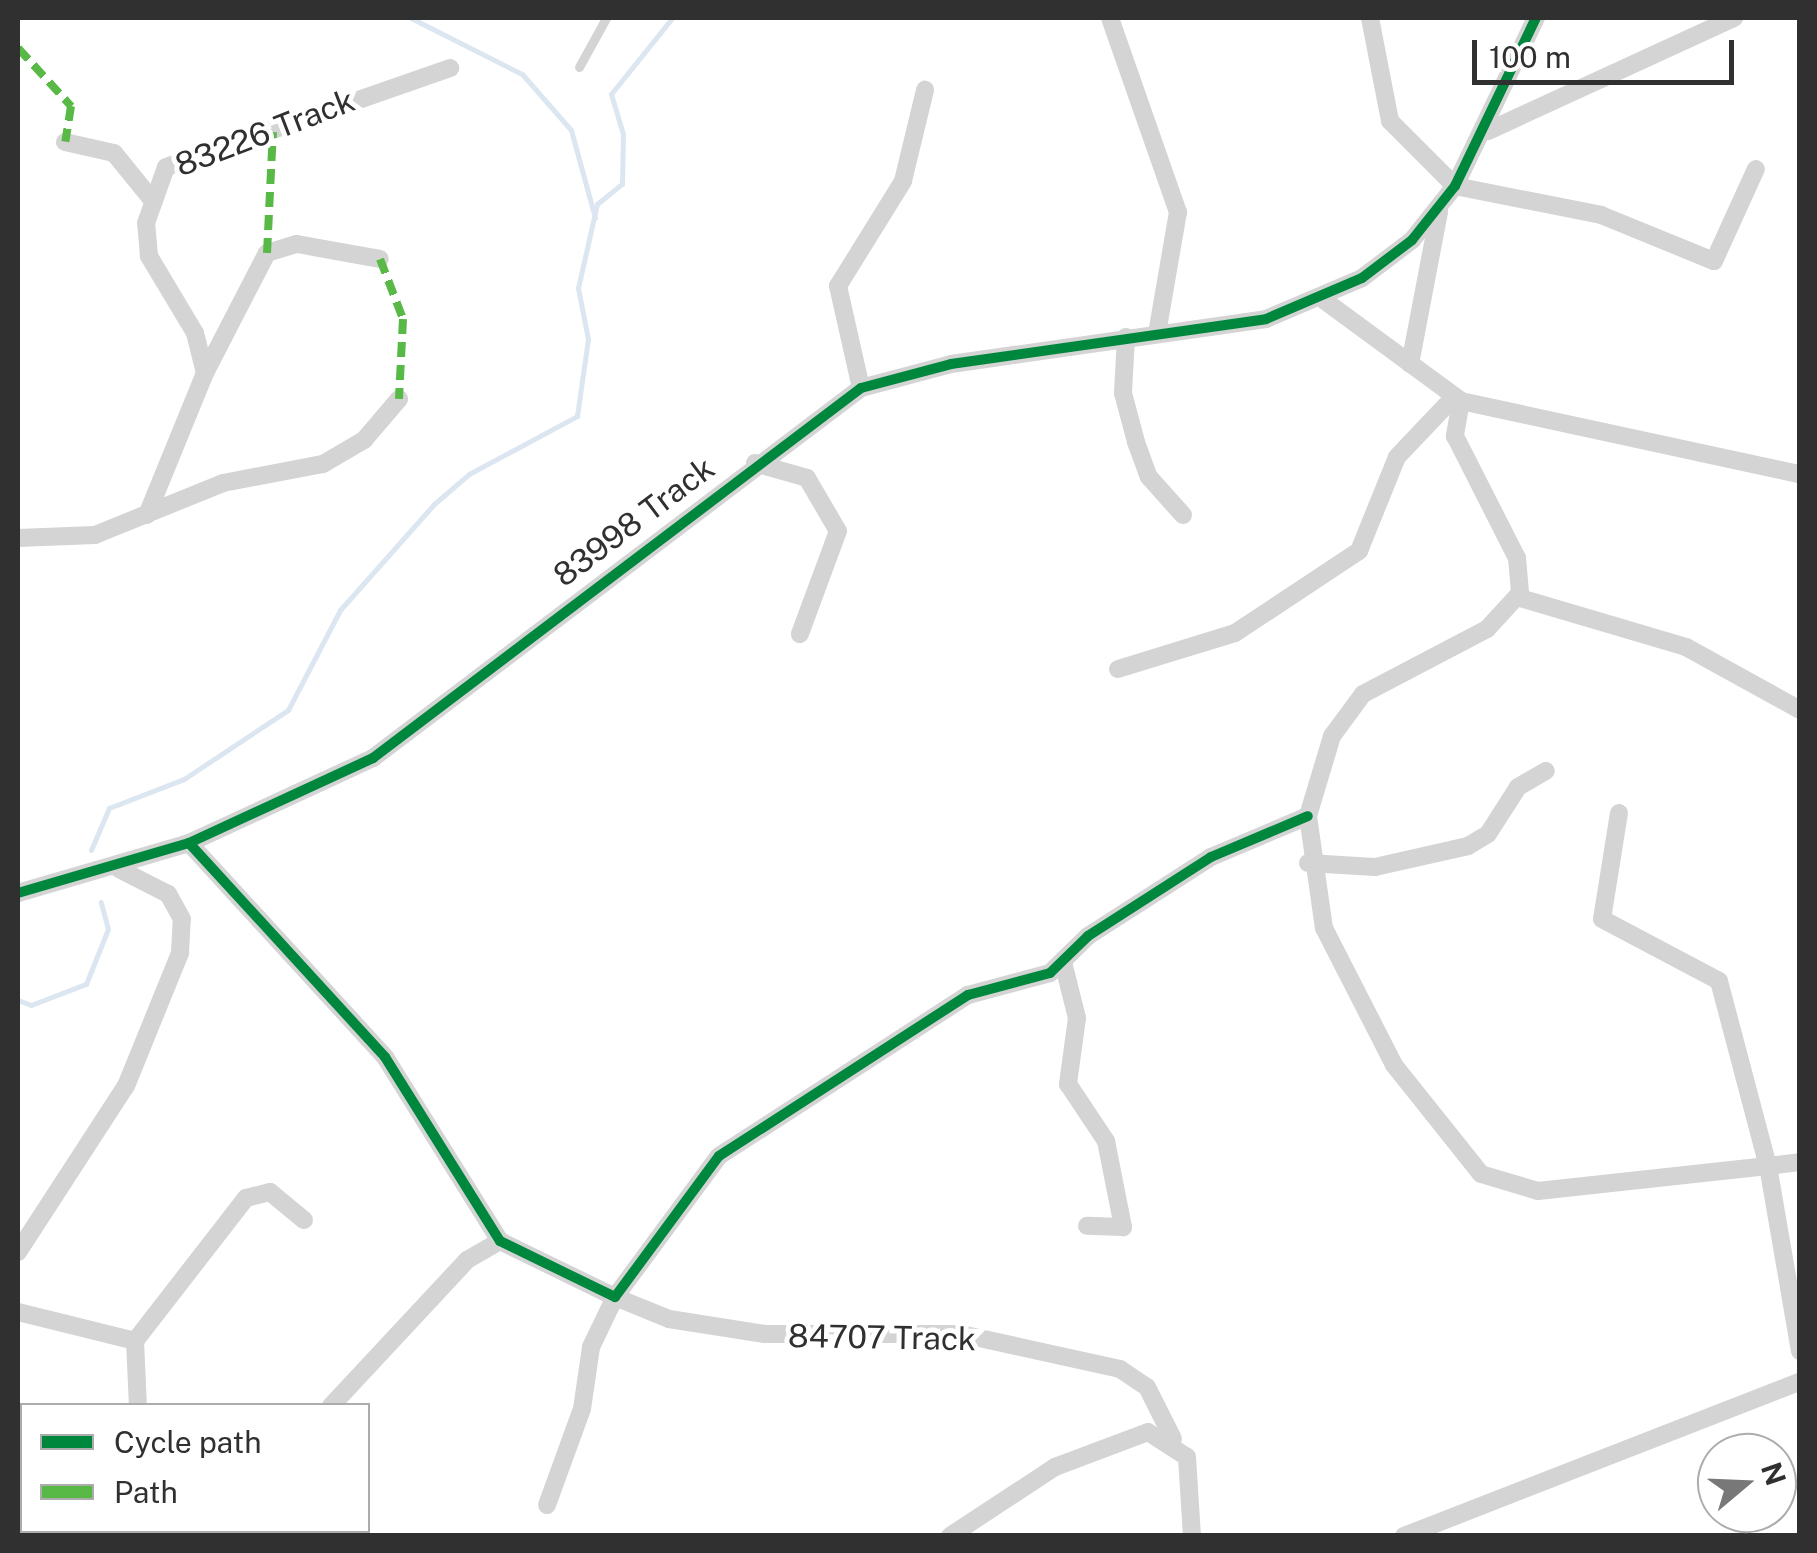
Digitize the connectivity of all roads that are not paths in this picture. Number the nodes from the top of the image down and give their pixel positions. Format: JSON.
{"nodes":[{"id":1,"x":606,"y":18,"type":"edge"},
{"id":2,"x":1110,"y":18,"type":"edge"},
{"id":3,"x":1370,"y":18,"type":"edge"},
{"id":4,"x":1536,"y":18,"type":"edge"},
{"id":5,"x":1734,"y":18,"type":"edge"},
{"id":6,"x":579,"y":66,"type":"dead end"},
{"id":7,"x":450,"y":68,"type":"dead end"},
{"id":8,"x":925,"y":90,"type":"dead end"},
{"id":9,"x":1488,"y":131,"type":"junction"},
{"id":10,"x":66,"y":142,"type":"dead end"},
{"id":11,"x":1756,"y":169,"type":"dead end"},
{"id":12,"x":1455,"y":186,"type":"junction"},
{"id":13,"x":153,"y":201,"type":"junction"},
{"id":14,"x":1439,"y":208,"type":"junction"},
{"id":15,"x":380,"y":260,"type":"dead end"},
{"id":16,"x":1321,"y":298,"type":"junction"},
{"id":17,"x":1156,"y":333,"type":"junction"},
{"id":18,"x":1126,"y":337,"type":"junction"},
{"id":19,"x":1410,"y":364,"type":"junction"},
{"id":20,"x":206,"y":373,"type":"junction"},
{"id":21,"x":860,"y":388,"type":"junction"},
{"id":22,"x":399,"y":400,"type":"dead end"},
{"id":23,"x":1457,"y":400,"type":"junction"},
{"id":24,"x":754,"y":462,"type":"junction"},
{"id":25,"x":1800,"y":474,"type":"edge"},
{"id":26,"x":1183,"y":514,"type":"dead end"},
{"id":27,"x":148,"y":515,"type":"junction"},
{"id":28,"x":18,"y":538,"type":"edge"},
{"id":29,"x":1517,"y":598,"type":"junction"},
{"id":30,"x":800,"y":634,"type":"dead end"},
{"id":31,"x":1118,"y":670,"type":"dead end"},
{"id":32,"x":1800,"y":710,"type":"edge"},
{"id":33,"x":1546,"y":771,"type":"dead end"},
{"id":34,"x":1620,"y":813,"type":"dead end"},
{"id":35,"x":1308,"y":816,"type":"junction"},
{"id":36,"x":189,"y":844,"type":"junction"},
{"id":37,"x":1308,"y":863,"type":"junction"},
{"id":38,"x":118,"y":868,"type":"junction"},
{"id":39,"x":18,"y":893,"type":"edge"},
{"id":40,"x":1063,"y":962,"type":"junction"},
{"id":41,"x":1800,"y":1162,"type":"edge"},
{"id":42,"x":1768,"y":1166,"type":"junction"},
{"id":43,"x":304,"y":1220,"type":"dead end"},
{"id":44,"x":1087,"y":1226,"type":"dead end"},
{"id":45,"x":500,"y":1241,"type":"junction"},
{"id":46,"x":18,"y":1252,"type":"edge"},
{"id":47,"x":615,"y":1297,"type":"junction"},
{"id":48,"x":18,"y":1312,"type":"edge"},
{"id":49,"x":135,"y":1341,"type":"junction"},
{"id":50,"x":1800,"y":1350,"type":"edge"},
{"id":51,"x":1800,"y":1382,"type":"edge"},
{"id":52,"x":138,"y":1403,"type":"edge"},
{"id":53,"x":334,"y":1403,"type":"edge"},
{"id":54,"x":1170,"y":1438,"type":"junction"},
{"id":55,"x":547,"y":1505,"type":"dead end"},
{"id":56,"x":950,"y":1536,"type":"edge"},
{"id":57,"x":1192,"y":1536,"type":"edge"},
{"id":58,"x":1404,"y":1536,"type":"edge"}],
"edges":[{"from":1,"to":6,"type":"lane"},
{"from":2,"to":17,"type":"street"},
{"from":3,"to":12,"type":"street"},
{"from":4,"to":9,"type":"street","name":"83998 Track"},
{"from":5,"to":9,"type":"street"},
{"from":7,"to":13,"type":"street","name":"83226 Track"},
{"from":8,"to":21,"type":"street"},
{"from":9,"to":12,"type":"street","name":"83998 Track"},
{"from":10,"to":13,"type":"street"},
{"from":11,"to":12,"type":"street"},
{"from":12,"to":14,"type":"street","name":"83998 Track"},
{"from":13,"to":20,"type":"street","name":"83226 Track"},
{"from":14,"to":16,"type":"street","name":"83998 Track"},
{"from":14,"to":19,"type":"street"},
{"from":15,"to":20,"type":"street"},
{"from":16,"to":17,"type":"street","name":"83998 Track"},
{"from":16,"to":19,"type":"street"},
{"from":17,"to":18,"type":"street","name":"83998 Track"},
{"from":18,"to":21,"type":"street","name":"83998 Track"},
{"from":18,"to":26,"type":"street"},
{"from":19,"to":23,"type":"street"},
{"from":20,"to":27,"type":"street"},
{"from":21,"to":24,"type":"street","name":"83998 Track"},
{"from":22,"to":27,"type":"street"},
{"from":23,"to":25,"type":"street"},
{"from":23,"to":29,"type":"street"},
{"from":23,"to":31,"type":"street"},
{"from":24,"to":30,"type":"street"},
{"from":24,"to":36,"type":"street","name":"83998 Track"},
{"from":27,"to":28,"type":"street"},
{"from":29,"to":32,"type":"street"},
{"from":29,"to":35,"type":"street"},
{"from":33,"to":37,"type":"street"},
{"from":34,"to":42,"type":"street"},
{"from":35,"to":37,"type":"street"},
{"from":35,"to":40,"type":"street"},
{"from":36,"to":38,"type":"street","name":"83998 Track"},
{"from":36,"to":45,"type":"street"},
{"from":37,"to":42,"type":"street"},
{"from":38,"to":39,"type":"street","name":"83998 Track"},
{"from":38,"to":46,"type":"street"},
{"from":40,"to":44,"type":"street"},
{"from":40,"to":47,"type":"street"},
{"from":41,"to":42,"type":"street"},
{"from":42,"to":50,"type":"street"},
{"from":43,"to":49,"type":"street"},
{"from":45,"to":47,"type":"street","name":"84707 Track"},
{"from":45,"to":53,"type":"street"},
{"from":47,"to":54,"type":"street","name":"84707 Track"},
{"from":47,"to":55,"type":"street"},
{"from":48,"to":49,"type":"street"},
{"from":49,"to":52,"type":"street"},
{"from":51,"to":58,"type":"street"},
{"from":54,"to":56,"type":"street"},
{"from":54,"to":57,"type":"street","name":"84707 Track"}]}
